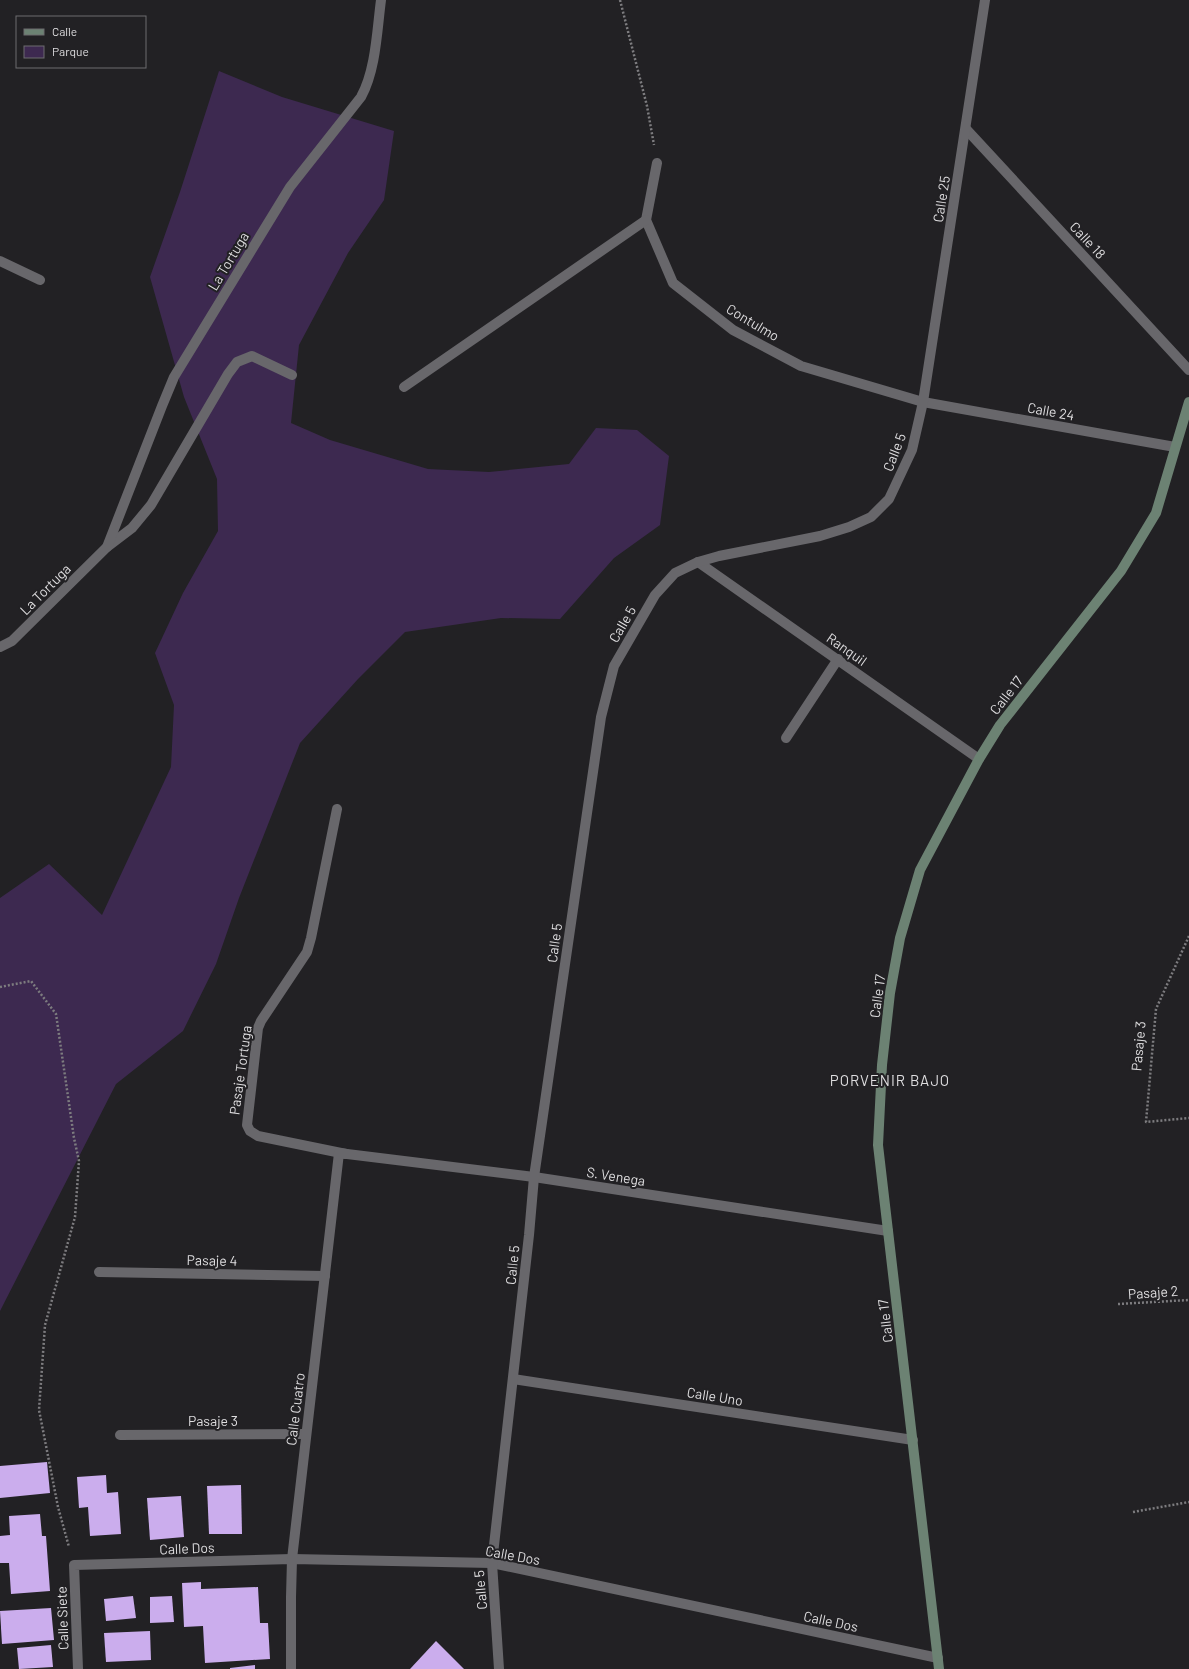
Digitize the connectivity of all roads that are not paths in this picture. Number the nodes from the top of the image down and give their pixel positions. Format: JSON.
{"nodes":[{"id":1,"x":381,"y":0,"type":"edge"},
{"id":2,"x":985,"y":0,"type":"edge"},
{"id":3,"x":966,"y":129,"type":"junction"},
{"id":4,"x":657,"y":163,"type":"road end"},
{"id":5,"x":646,"y":220,"type":"junction"},
{"id":6,"x":0,"y":261,"type":"edge"},
{"id":7,"x":40,"y":280,"type":"dead end"},
{"id":8,"x":1189,"y":370,"type":"edge"},
{"id":9,"x":292,"y":375,"type":"dead end"},
{"id":10,"x":404,"y":387,"type":"dead end"},
{"id":11,"x":923,"y":402,"type":"junction"},
{"id":12,"x":1189,"y":402,"type":"edge"},
{"id":13,"x":1175,"y":447,"type":"junction"},
{"id":14,"x":107,"y":547,"type":"junction"},
{"id":15,"x":698,"y":562,"type":"junction"},
{"id":16,"x":0,"y":647,"type":"edge"},
{"id":17,"x":838,"y":659,"type":"junction"},
{"id":18,"x":786,"y":738,"type":"dead end"},
{"id":19,"x":979,"y":759,"type":"junction"},
{"id":20,"x":337,"y":809,"type":"dead end"},
{"id":21,"x":343,"y":1154,"type":"junction"},
{"id":22,"x":534,"y":1177,"type":"junction"},
{"id":23,"x":888,"y":1231,"type":"junction"},
{"id":24,"x":99,"y":1272,"type":"dead end"},
{"id":25,"x":325,"y":1276,"type":"junction"},
{"id":26,"x":513,"y":1379,"type":"junction"},
{"id":27,"x":306,"y":1434,"type":"junction"},
{"id":28,"x":120,"y":1435,"type":"dead end"},
{"id":29,"x":913,"y":1440,"type":"junction"},
{"id":30,"x":292,"y":1559,"type":"junction"},
{"id":31,"x":492,"y":1563,"type":"junction"},
{"id":32,"x":74,"y":1565,"type":"joint"},
{"id":33,"x":938,"y":1658,"type":"junction"},
{"id":34,"x":78,"y":1669,"type":"edge"},
{"id":35,"x":291,"y":1669,"type":"edge"},
{"id":36,"x":500,"y":1669,"type":"edge"},
{"id":37,"x":939,"y":1669,"type":"edge"}],
"edges":[{"from":1,"to":14,"type":"street","name":"La Tortuga"},
{"from":2,"to":3,"type":"street","name":"Calle 25"},
{"from":3,"to":8,"type":"street","name":"Calle 18"},
{"from":3,"to":11,"type":"street","name":"Calle 25"},
{"from":4,"to":5,"type":"street"},
{"from":5,"to":10,"type":"street"},
{"from":5,"to":11,"type":"street","name":"Contulmo"},
{"from":6,"to":7,"type":"street"},
{"from":9,"to":14,"type":"street","name":"La Tortuga"},
{"from":11,"to":13,"type":"street","name":"Calle 24"},
{"from":11,"to":15,"type":"street","name":"Calle 5"},
{"from":12,"to":13,"type":"street","name":"Calle 17"},
{"from":13,"to":19,"type":"street","name":"Calle 17"},
{"from":14,"to":16,"type":"street","name":"La Tortuga"},
{"from":15,"to":17,"type":"street","name":"Ranquil"},
{"from":15,"to":22,"type":"street","name":"Calle 5"},
{"from":17,"to":18,"type":"street"},
{"from":17,"to":19,"type":"street","name":"Ranquil"},
{"from":19,"to":23,"type":"street","name":"Calle 17"},
{"from":20,"to":21,"type":"street","name":"Pasaje Tortuga"},
{"from":21,"to":22,"type":"street","name":"S. Venega"},
{"from":21,"to":25,"type":"street","name":"Calle Cuatro"},
{"from":22,"to":23,"type":"street","name":"S. Venega"},
{"from":22,"to":26,"type":"street","name":"Calle 5"},
{"from":23,"to":29,"type":"street","name":"Calle 17"},
{"from":24,"to":25,"type":"street","name":"Pasaje 4"},
{"from":25,"to":27,"type":"street","name":"Calle Cuatro"},
{"from":26,"to":29,"type":"street","name":"Calle Uno"},
{"from":26,"to":31,"type":"street","name":"Calle 5"},
{"from":27,"to":28,"type":"street","name":"Pasaje 3"},
{"from":27,"to":30,"type":"street","name":"Calle Cuatro"},
{"from":29,"to":33,"type":"street","name":"Calle 17"},
{"from":30,"to":31,"type":"street","name":"Calle Dos"},
{"from":30,"to":32,"type":"street","name":"Calle Dos"},
{"from":30,"to":35,"type":"street","name":"Calle Cuatro"},
{"from":31,"to":33,"type":"street","name":"Calle Dos"},
{"from":31,"to":36,"type":"street","name":"Calle 5"},
{"from":32,"to":34,"type":"street","name":"Calle Siete"},
{"from":33,"to":37,"type":"street","name":"Calle 17"}]}
